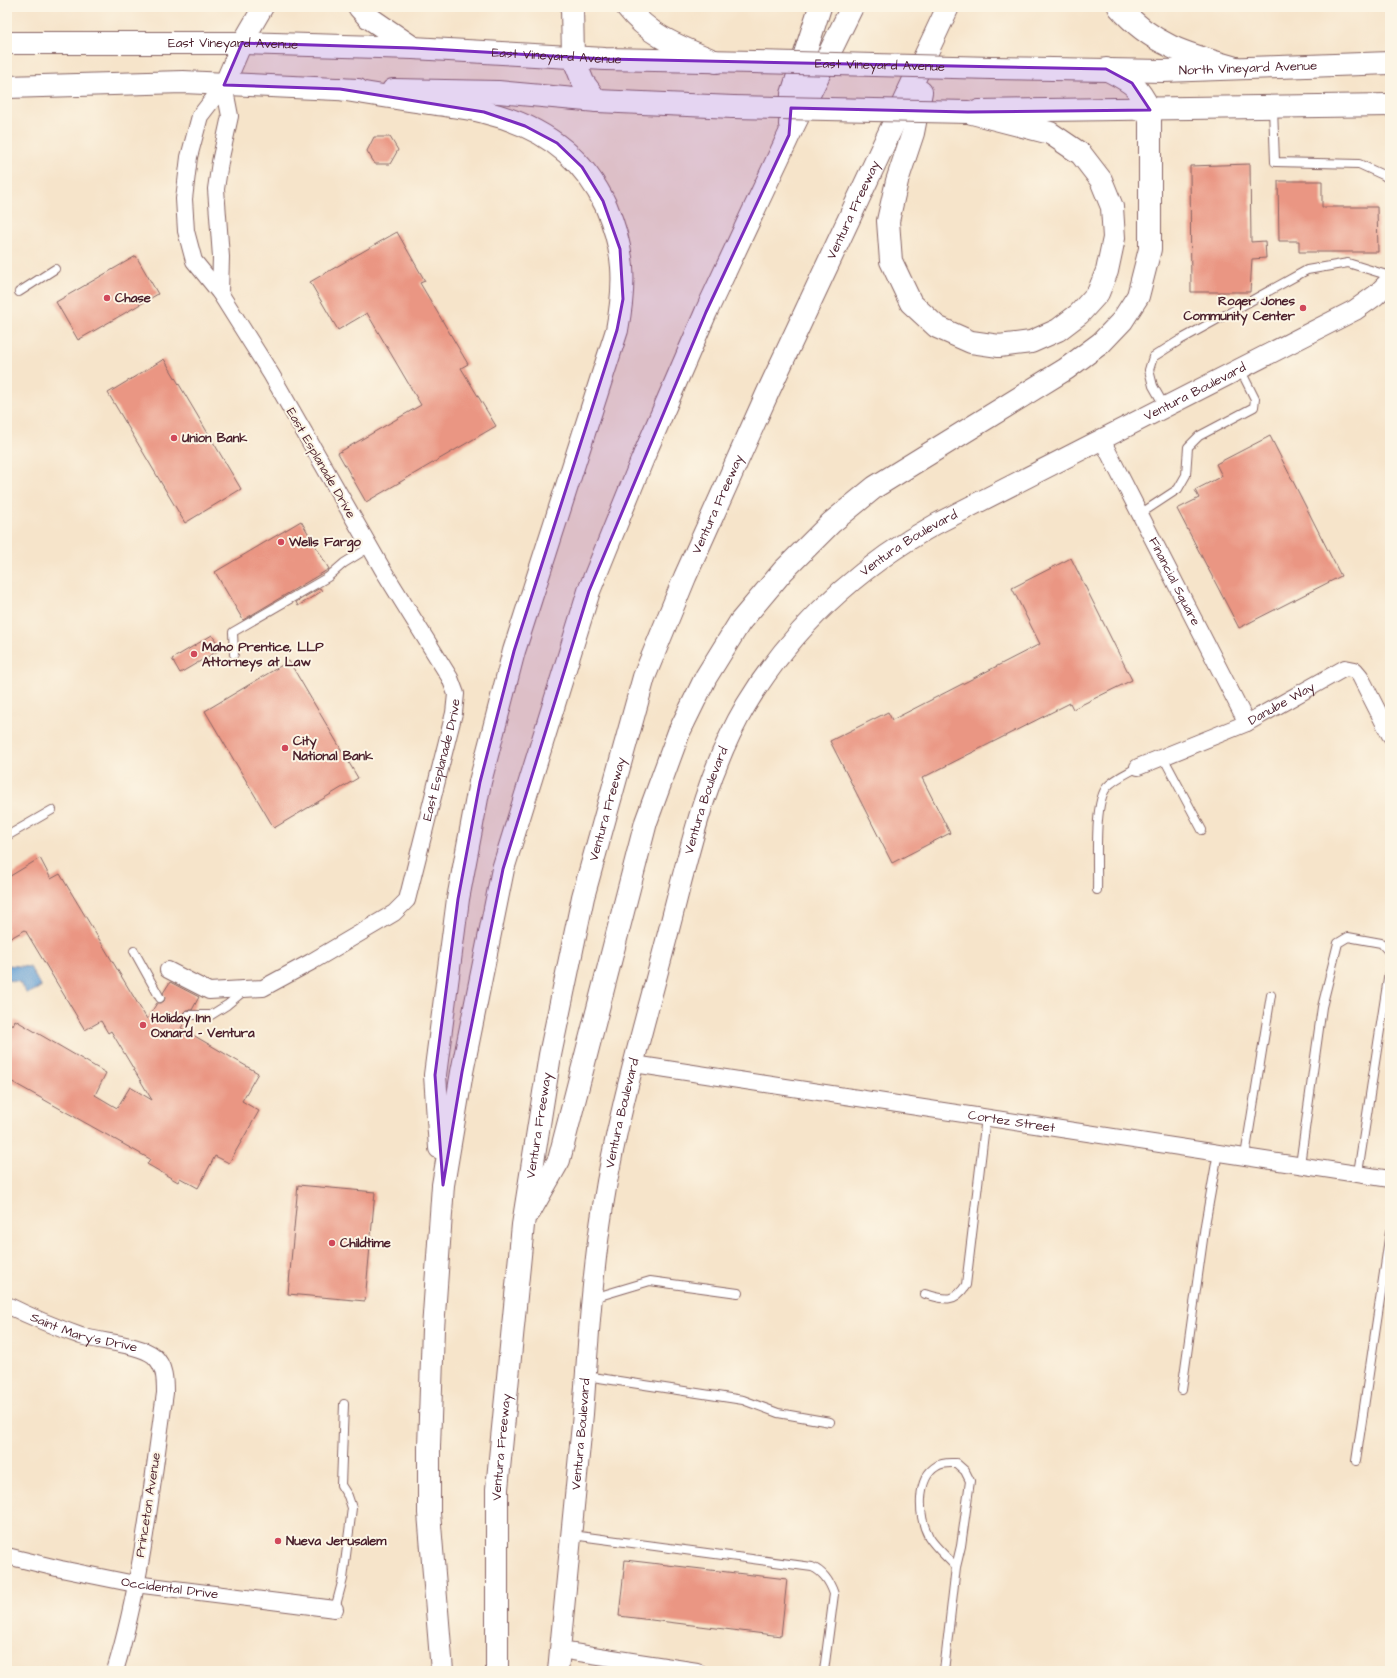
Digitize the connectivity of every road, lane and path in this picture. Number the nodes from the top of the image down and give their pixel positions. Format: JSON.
{"nodes":[{"id":1,"x":263,"y":7,"type":"edge"},
{"id":2,"x":359,"y":7,"type":"edge"},
{"id":3,"x":572,"y":7,"type":"edge"},
{"id":4,"x":627,"y":7,"type":"edge"},
{"id":5,"x":820,"y":7,"type":"edge"},
{"id":6,"x":852,"y":7,"type":"edge"},
{"id":7,"x":948,"y":7,"type":"edge"},
{"id":8,"x":1119,"y":7,"type":"edge"},
{"id":9,"x":7,"y":43,"type":"edge"},
{"id":10,"x":242,"y":43,"type":"junction"},
{"id":11,"x":413,"y":48,"type":"junction"},
{"id":12,"x":928,"y":50,"type":"junction"},
{"id":13,"x":573,"y":57,"type":"junction"},
{"id":14,"x":716,"y":62,"type":"junction"},
{"id":15,"x":1390,"y":63,"type":"edge"},
{"id":16,"x":1236,"y":68,"type":"junction"},
{"id":17,"x":1106,"y":69,"type":"junction"},
{"id":18,"x":217,"y":84,"type":"junction"},
{"id":19,"x":7,"y":87,"type":"edge"},
{"id":20,"x":340,"y":89,"type":"junction"},
{"id":21,"x":597,"y":101,"type":"junction"},
{"id":22,"x":1387,"y":105,"type":"edge"},
{"id":23,"x":1273,"y":108,"type":"junction"},
{"id":24,"x":1150,"y":110,"type":"junction"},
{"id":25,"x":968,"y":112,"type":"junction"},
{"id":26,"x":789,"y":135,"type":"junction"},
{"id":27,"x":1390,"y":180,"type":"edge"},
{"id":28,"x":54,"y":269,"type":"dead end"},
{"id":29,"x":1390,"y":276,"type":"edge"},
{"id":30,"x":1390,"y":281,"type":"edge"},
{"id":31,"x":19,"y":292,"type":"dead end"},
{"id":32,"x":220,"y":293,"type":"junction"},
{"id":33,"x":1240,"y":369,"type":"junction"},
{"id":34,"x":1165,"y":407,"type":"junction"},
{"id":35,"x":1102,"y":440,"type":"junction"},
{"id":36,"x":1140,"y":514,"type":"junction"},
{"id":37,"x":370,"y":547,"type":"junction"},
{"id":38,"x":234,"y":654,"type":"dead end"},
{"id":39,"x":1247,"y":723,"type":"junction"},
{"id":40,"x":1390,"y":735,"type":"edge"},
{"id":41,"x":1163,"y":757,"type":"junction"},
{"id":42,"x":1138,"y":767,"type":"joint"},
{"id":43,"x":52,"y":810,"type":"dead end"},
{"id":44,"x":1202,"y":830,"type":"dead end"},
{"id":45,"x":7,"y":836,"type":"edge"},
{"id":46,"x":1097,"y":890,"type":"dead end"},
{"id":47,"x":134,"y":952,"type":"dead end"},
{"id":48,"x":1390,"y":953,"type":"edge"},
{"id":49,"x":1390,"y":965,"type":"edge"},
{"id":50,"x":168,"y":970,"type":"dead end"},
{"id":51,"x":244,"y":990,"type":"junction"},
{"id":52,"x":1271,"y":995,"type":"dead end"},
{"id":53,"x":160,"y":998,"type":"dead end"},
{"id":54,"x":188,"y":1015,"type":"dead end"},
{"id":55,"x":634,"y":1064,"type":"junction"},
{"id":56,"x":986,"y":1117,"type":"junction"},
{"id":57,"x":1218,"y":1152,"type":"junction"},
{"id":58,"x":1244,"y":1156,"type":"junction"},
{"id":59,"x":1300,"y":1165,"type":"junction"},
{"id":60,"x":1358,"y":1173,"type":"junction"},
{"id":61,"x":1390,"y":1178,"type":"edge"},
{"id":62,"x":443,"y":1185,"type":"junction"},
{"id":63,"x":523,"y":1225,"type":"junction"},
{"id":64,"x":1390,"y":1232,"type":"edge"},
{"id":65,"x":738,"y":1293,"type":"dead end"},
{"id":66,"x":925,"y":1294,"type":"dead end"},
{"id":67,"x":593,"y":1298,"type":"junction"},
{"id":68,"x":7,"y":1305,"type":"edge"},
{"id":69,"x":159,"y":1362,"type":"joint"},
{"id":70,"x":586,"y":1376,"type":"junction"},
{"id":71,"x":1182,"y":1390,"type":"dead end"},
{"id":72,"x":344,"y":1404,"type":"dead end"},
{"id":73,"x":830,"y":1422,"type":"dead end"},
{"id":74,"x":1356,"y":1460,"type":"dead end"},
{"id":75,"x":572,"y":1535,"type":"junction"},
{"id":76,"x":7,"y":1556,"type":"edge"},
{"id":77,"x":956,"y":1566,"type":"junction"},
{"id":78,"x":135,"y":1584,"type":"junction"},
{"id":79,"x":335,"y":1609,"type":"joint"},
{"id":80,"x":560,"y":1650,"type":"junction"},
{"id":81,"x":115,"y":1671,"type":"edge"},
{"id":82,"x":442,"y":1671,"type":"edge"},
{"id":83,"x":497,"y":1671,"type":"edge"},
{"id":84,"x":558,"y":1671,"type":"edge"},
{"id":85,"x":697,"y":1671,"type":"edge"},
{"id":86,"x":824,"y":1671,"type":"edge"},
{"id":87,"x":944,"y":1671,"type":"edge"}],
"edges":[{"from":1,"to":10,"type":"street"},
{"from":2,"to":11,"type":"main road"},
{"from":3,"to":13,"type":"main road"},
{"from":4,"to":14,"type":"main road"},
{"from":5,"to":26,"type":"main road"},
{"from":6,"to":26,"type":"main road"},
{"from":7,"to":12,"type":"main road","name":"Ventura Freeway"},
{"from":8,"to":16,"type":"main road"},
{"from":9,"to":10,"type":"main road","name":"East Vineyard Avenue"},
{"from":10,"to":11,"type":"main road","name":"East Vineyard Avenue"},
{"from":10,"to":18,"type":"street"},
{"from":11,"to":13,"type":"main road","name":"East Vineyard Avenue"},
{"from":12,"to":25,"type":"main road"},
{"from":12,"to":63,"type":"main road","name":"Ventura Freeway"},
{"from":13,"to":14,"type":"main road","name":"East Vineyard Avenue"},
{"from":13,"to":21,"type":"main road"},
{"from":14,"to":17,"type":"main road","name":"East Vineyard Avenue","bridge":true},
{"from":15,"to":16,"type":"main road","name":"North Vineyard Avenue"},
{"from":16,"to":17,"type":"main road","name":"North Vineyard Avenue"},
{"from":17,"to":24,"type":"main road"},
{"from":18,"to":19,"type":"main road"},
{"from":18,"to":20,"type":"main road"},
{"from":18,"to":32,"type":"street"},
{"from":18,"to":32,"type":"street","name":"East Esplanade Drive"},
{"from":20,"to":21,"type":"main road"},
{"from":20,"to":62,"type":"main road"},
{"from":21,"to":25,"type":"main road","bridge":true},
{"from":22,"to":23,"type":"main road"},
{"from":23,"to":24,"type":"main road"},
{"from":23,"to":27,"type":"lane"},
{"from":24,"to":25,"type":"main road"},
{"from":24,"to":63,"type":"main road"},
{"from":26,"to":62,"type":"main road"},
{"from":28,"to":31,"type":"lane"},
{"from":29,"to":34,"type":"lane"},
{"from":30,"to":33,"type":"street","name":"Ventura Boulevard"},
{"from":32,"to":37,"type":"street","name":"East Esplanade Drive"},
{"from":33,"to":34,"type":"street","name":"Ventura Boulevard"},
{"from":33,"to":36,"type":"lane"},
{"from":34,"to":35,"type":"street","name":"Ventura Boulevard"},
{"from":35,"to":36,"type":"street","name":"Financial Square"},
{"from":35,"to":55,"type":"street","name":"Ventura Boulevard"},
{"from":36,"to":39,"type":"street","name":"Financial Square"},
{"from":37,"to":38,"type":"lane"},
{"from":37,"to":51,"type":"street","name":"East Esplanade Drive"},
{"from":39,"to":40,"type":"street","name":"Danube Way"},
{"from":39,"to":41,"type":"street","name":"Danube Way"},
{"from":41,"to":42,"type":"street","name":"Danube Way"},
{"from":41,"to":44,"type":"lane"},
{"from":42,"to":46,"type":"lane"},
{"from":43,"to":45,"type":"lane"},
{"from":47,"to":53,"type":"lane"},
{"from":48,"to":59,"type":"lane"},
{"from":49,"to":60,"type":"lane"},
{"from":50,"to":51,"type":"street","name":"East Esplanade Drive"},
{"from":51,"to":54,"type":"lane"},
{"from":52,"to":58,"type":"lane"},
{"from":55,"to":56,"type":"street","name":"Cortez Street"},
{"from":55,"to":67,"type":"street","name":"Ventura Boulevard"},
{"from":56,"to":57,"type":"street","name":"Cortez Street"},
{"from":56,"to":66,"type":"lane"},
{"from":57,"to":58,"type":"street","name":"Cortez Street"},
{"from":57,"to":71,"type":"lane"},
{"from":58,"to":59,"type":"street","name":"Cortez Street"},
{"from":59,"to":60,"type":"street","name":"Cortez Street"},
{"from":60,"to":61,"type":"street","name":"Cortez Street"},
{"from":62,"to":82,"type":"main road"},
{"from":63,"to":83,"type":"main road","name":"Ventura Freeway"},
{"from":64,"to":74,"type":"lane"},
{"from":65,"to":67,"type":"lane"},
{"from":67,"to":70,"type":"street","name":"Ventura Boulevard"},
{"from":68,"to":69,"type":"street","name":"Saint Mary's Drive"},
{"from":69,"to":78,"type":"street","name":"Princeton Avenue"},
{"from":70,"to":73,"type":"lane"},
{"from":70,"to":75,"type":"street","name":"Ventura Boulevard"},
{"from":72,"to":79,"type":"lane"},
{"from":75,"to":80,"type":"street","name":"Ventura Boulevard"},
{"from":75,"to":86,"type":"lane"},
{"from":76,"to":78,"type":"street","name":"Occidental Drive"},
{"from":77,"to":77,"type":"lane"},
{"from":77,"to":87,"type":"lane"},
{"from":78,"to":79,"type":"street","name":"Occidental Drive"},
{"from":78,"to":81,"type":"street","name":"Princeton Avenue"},
{"from":80,"to":84,"type":"street","name":"Ventura Boulevard"},
{"from":80,"to":85,"type":"street"}]}
